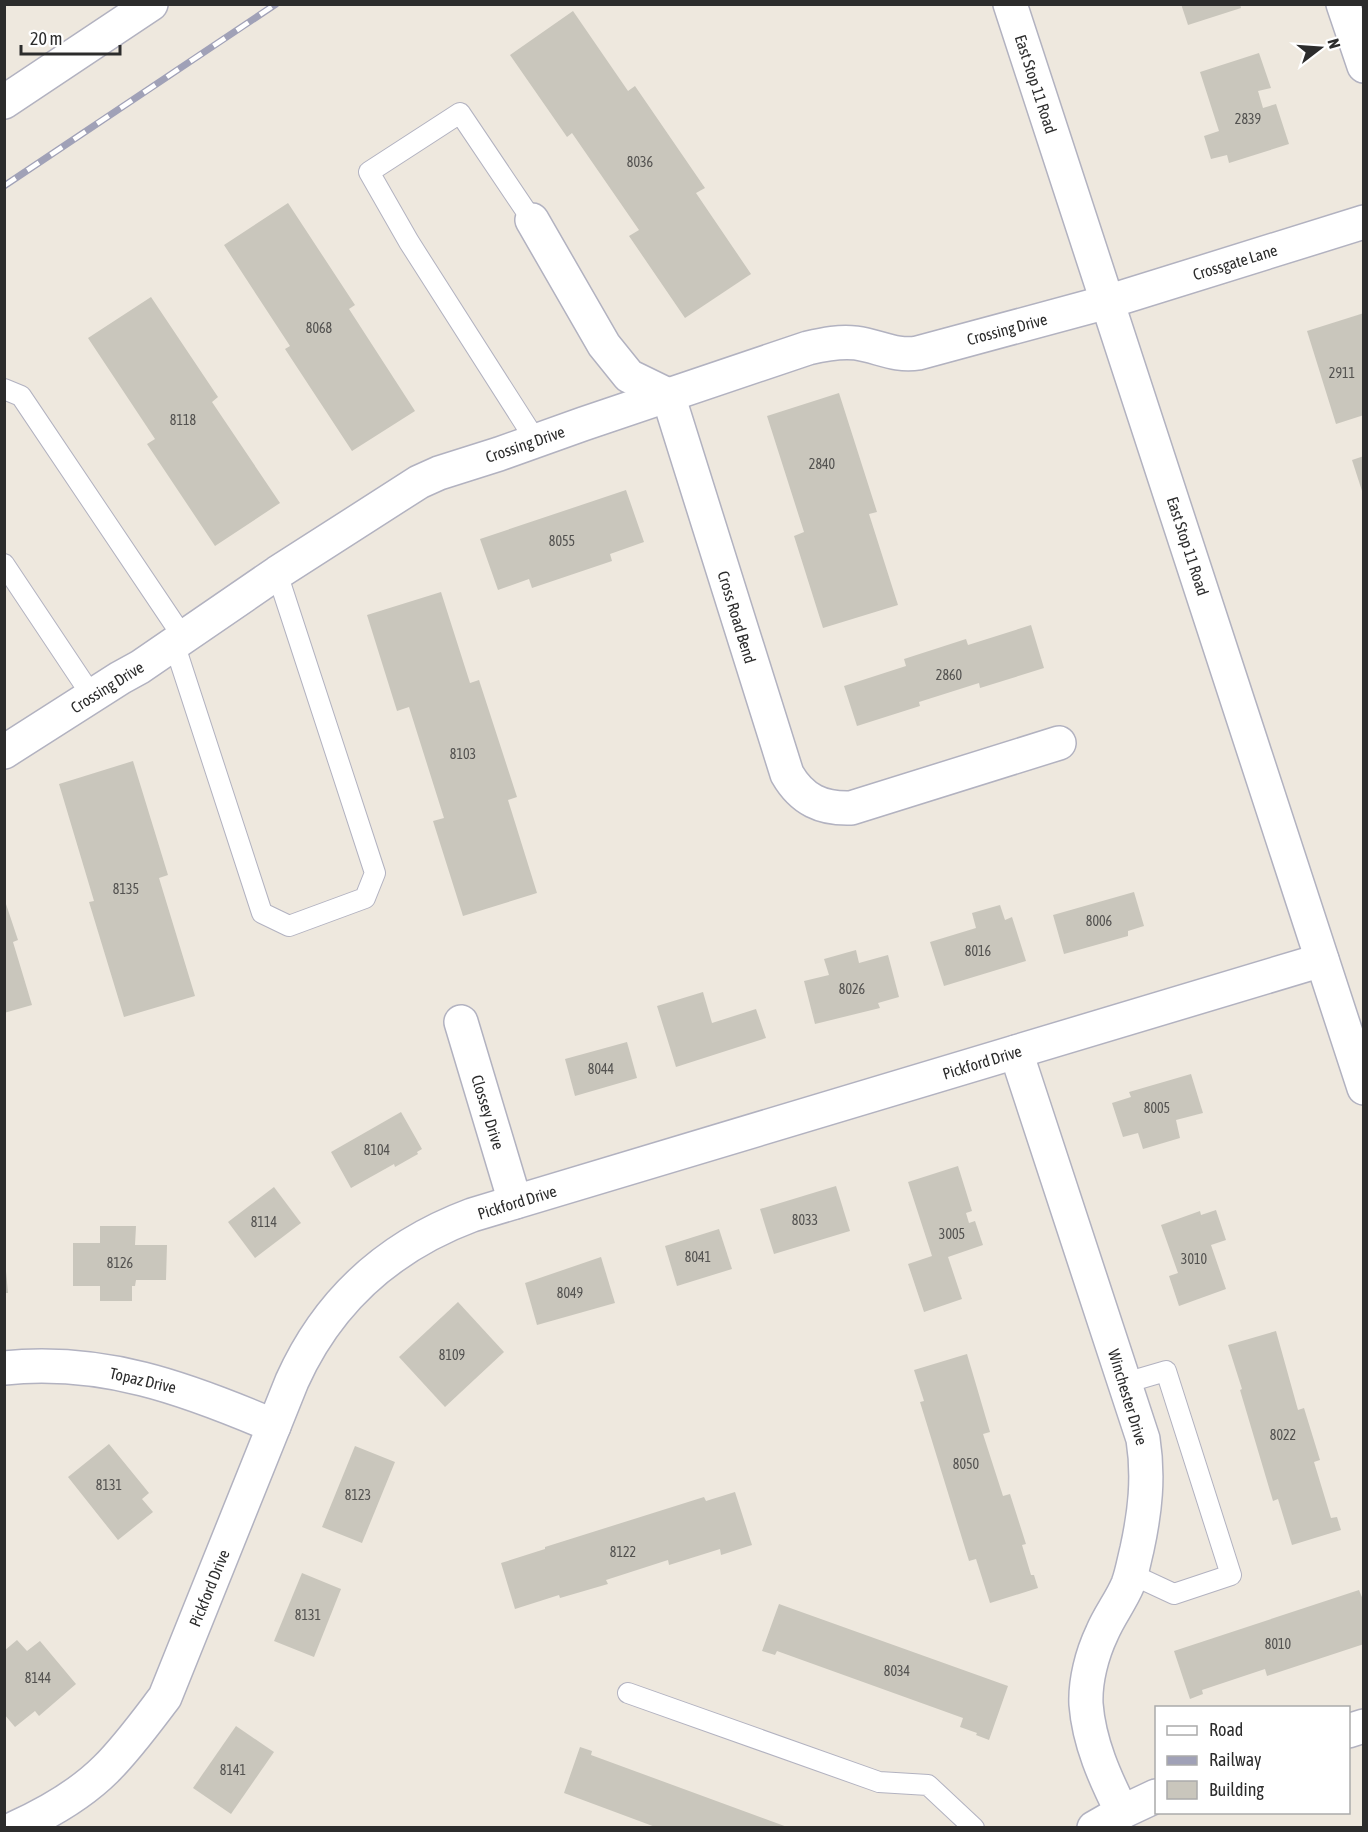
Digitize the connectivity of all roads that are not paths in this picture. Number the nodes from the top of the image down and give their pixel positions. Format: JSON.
{"nodes":[{"id":1,"x":151,"y":4,"type":"edge"},
{"id":2,"x":1010,"y":4,"type":"edge"},
{"id":3,"x":1343,"y":4,"type":"edge"},
{"id":4,"x":1364,"y":66,"type":"edge"},
{"id":5,"x":4,"y":102,"type":"edge"},
{"id":6,"x":532,"y":220,"type":"joint"},
{"id":7,"x":1364,"y":222,"type":"edge"},
{"id":8,"x":1107,"y":302,"type":"junction"},
{"id":9,"x":4,"y":388,"type":"edge"},
{"id":10,"x":668,"y":395,"type":"junction"},
{"id":11,"x":536,"y":441,"type":"junction"},
{"id":12,"x":4,"y":564,"type":"edge"},
{"id":13,"x":277,"y":573,"type":"junction"},
{"id":14,"x":178,"y":640,"type":"junction"},
{"id":15,"x":92,"y":696,"type":"junction"},
{"id":16,"x":1059,"y":743,"type":"dead end"},
{"id":17,"x":4,"y":752,"type":"edge"},
{"id":18,"x":1322,"y":960,"type":"junction"},
{"id":19,"x":460,"y":1022,"type":"dead end"},
{"id":20,"x":1016,"y":1052,"type":"junction"},
{"id":21,"x":1364,"y":1088,"type":"edge"},
{"id":22,"x":515,"y":1202,"type":"junction"},
{"id":23,"x":4,"y":1368,"type":"edge"},
{"id":24,"x":1125,"y":1383,"type":"junction"},
{"id":25,"x":274,"y":1426,"type":"junction"},
{"id":26,"x":1131,"y":1574,"type":"junction"},
{"id":27,"x":628,"y":1693,"type":"dead end"},
{"id":28,"x":1155,"y":1796,"type":"edge"},
{"id":29,"x":1108,"y":1820,"type":"edge"},
{"id":30,"x":15,"y":1827,"type":"edge"},
{"id":31,"x":974,"y":1827,"type":"edge"}],
"edges":[{"from":1,"to":5,"type":"street"},
{"from":2,"to":8,"type":"street","name":"East Stop 11 Road"},
{"from":3,"to":4,"type":"street"},
{"from":6,"to":10,"type":"street"},
{"from":6,"to":11,"type":"lane"},
{"from":7,"to":8,"type":"street","name":"Crossgate Lane"},
{"from":8,"to":10,"type":"street","name":"Crossing Drive"},
{"from":8,"to":18,"type":"street","name":"East Stop 11 Road"},
{"from":9,"to":14,"type":"lane"},
{"from":10,"to":11,"type":"street","name":"Crossing Drive"},
{"from":10,"to":16,"type":"street","name":"Cross Road Bend"},
{"from":11,"to":13,"type":"street","name":"Crossing Drive"},
{"from":12,"to":15,"type":"lane"},
{"from":13,"to":14,"type":"street","name":"Crossing Drive"},
{"from":13,"to":14,"type":"lane"},
{"from":14,"to":15,"type":"street","name":"Crossing Drive"},
{"from":15,"to":17,"type":"street","name":"Crossing Drive"},
{"from":18,"to":20,"type":"street","name":"Pickford Drive"},
{"from":18,"to":21,"type":"street","name":"East Stop 11 Road"},
{"from":19,"to":22,"type":"street","name":"Clossey Drive"},
{"from":20,"to":22,"type":"street","name":"Pickford Drive"},
{"from":20,"to":24,"type":"street","name":"Winchester Drive"},
{"from":22,"to":25,"type":"street","name":"Pickford Drive"},
{"from":23,"to":25,"type":"street","name":"Topaz Drive"},
{"from":24,"to":26,"type":"street","name":"Winchester Drive"},
{"from":24,"to":26,"type":"lane"},
{"from":25,"to":30,"type":"street","name":"Pickford Drive"},
{"from":26,"to":29,"type":"street","name":"Winchester Drive"},
{"from":27,"to":31,"type":"lane"},
{"from":28,"to":29,"type":"street"}]}
